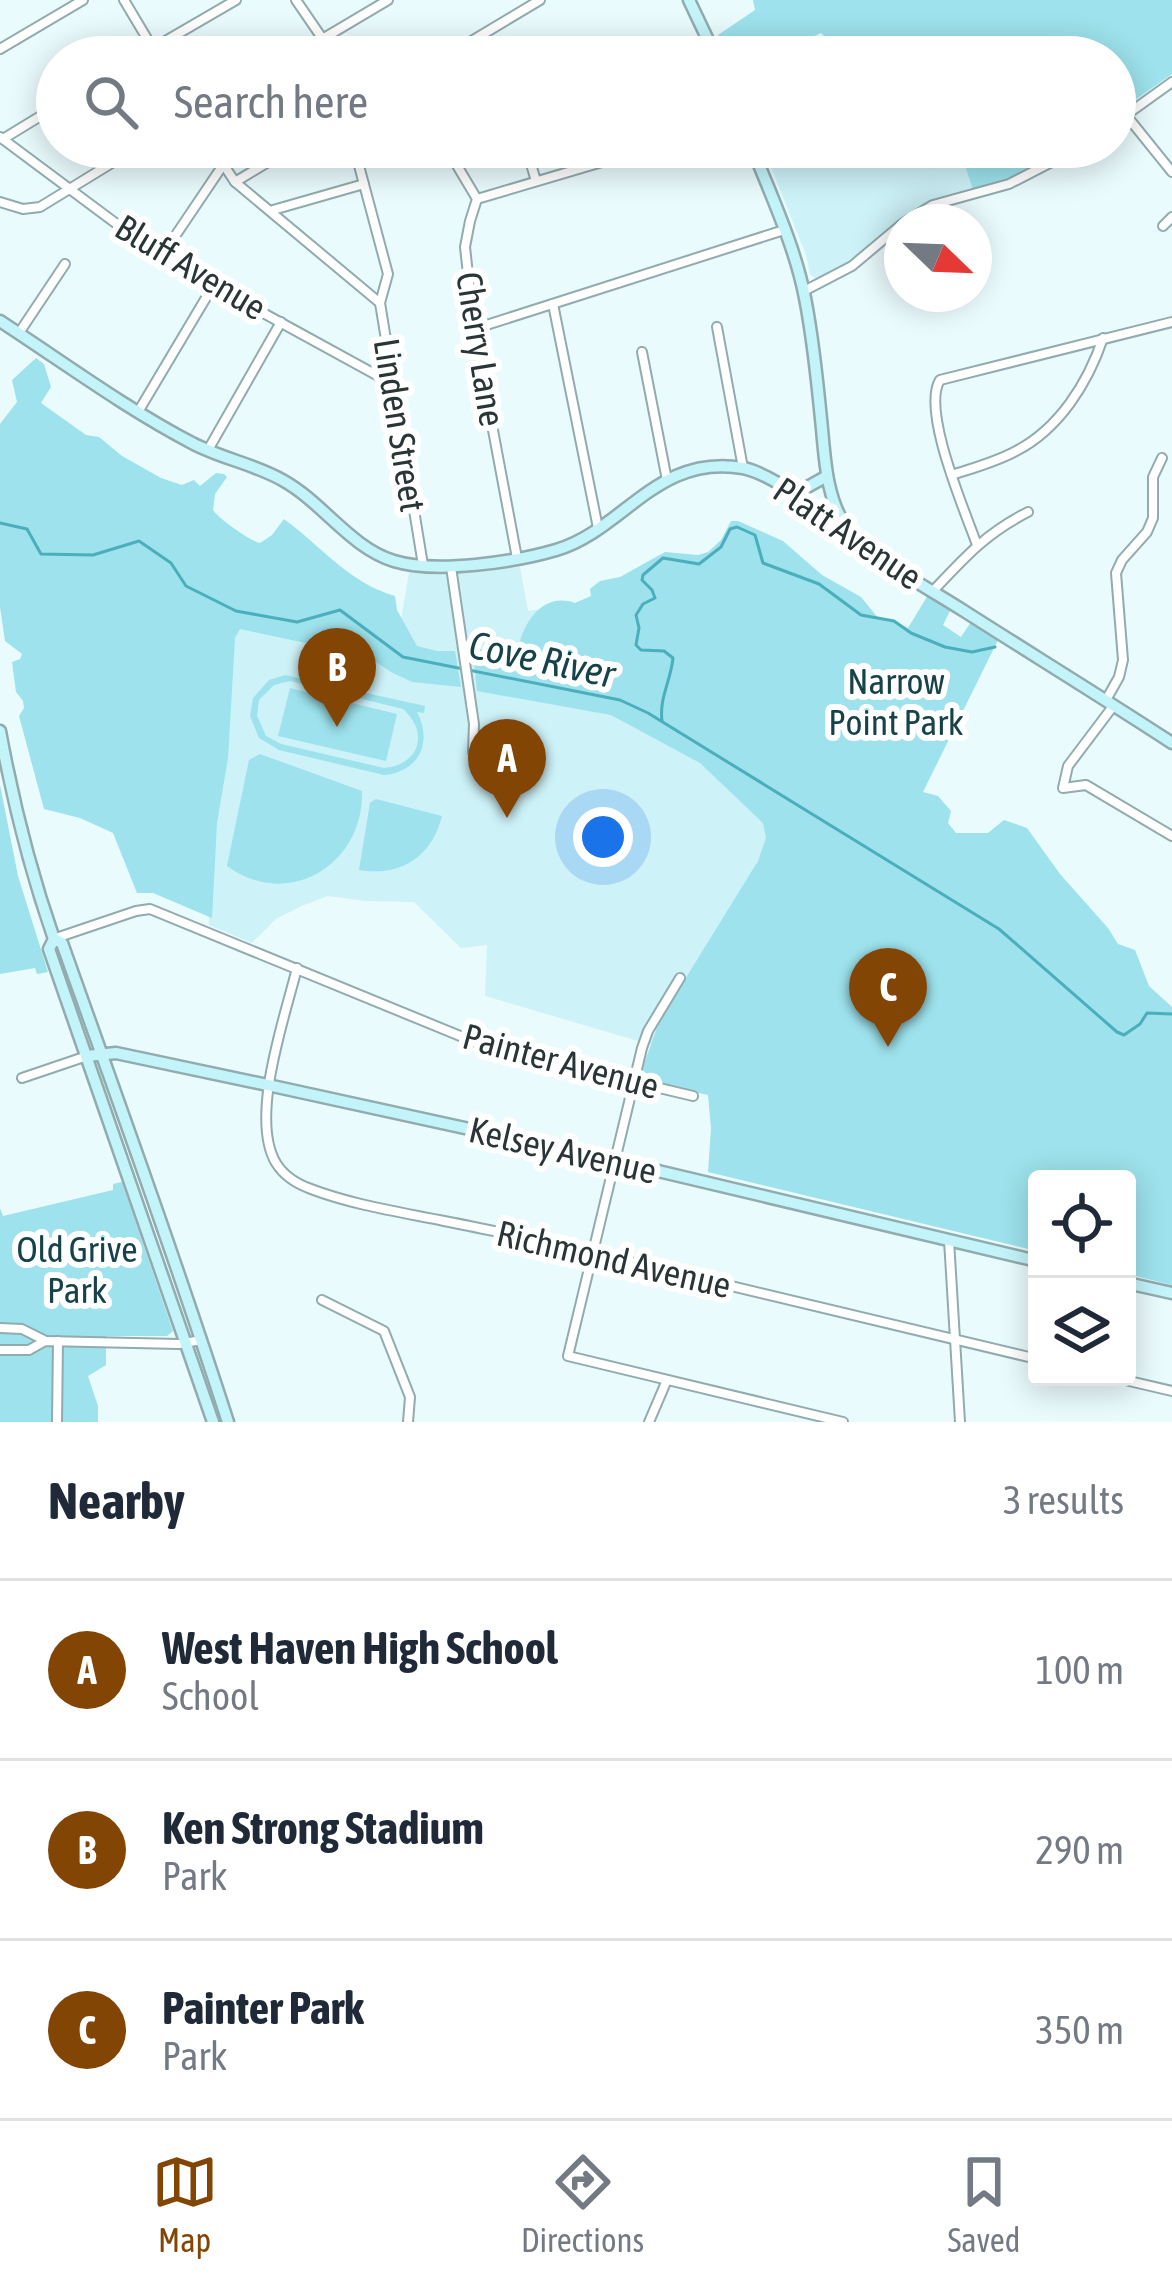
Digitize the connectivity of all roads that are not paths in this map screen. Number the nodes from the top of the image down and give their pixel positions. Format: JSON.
{"nodes":[{"id":1,"x":83,"y":0,"type":"edge"},
{"id":2,"x":124,"y":0,"type":"edge"},
{"id":3,"x":236,"y":0,"type":"edge"},
{"id":4,"x":296,"y":0,"type":"edge"},
{"id":5,"x":388,"y":0,"type":"edge"},
{"id":6,"x":540,"y":0,"type":"edge"},
{"id":7,"x":689,"y":0,"type":"edge"},
{"id":8,"x":145,"y":36,"type":"edge"},
{"id":9,"x":180,"y":36,"type":"edge"},
{"id":10,"x":322,"y":36,"type":"edge"},
{"id":11,"x":329,"y":36,"type":"edge"},
{"id":12,"x":480,"y":36,"type":"edge"},
{"id":13,"x":706,"y":36,"type":"edge"},
{"id":14,"x":0,"y":49,"type":"edge"},
{"id":15,"x":1172,"y":82,"type":"edge"},
{"id":16,"x":1136,"y":108,"type":"edge"},
{"id":17,"x":36,"y":118,"type":"edge"},
{"id":18,"x":1136,"y":127,"type":"edge"},
{"id":19,"x":2,"y":138,"type":"edge"},
{"id":20,"x":36,"y":164,"type":"edge"},
{"id":21,"x":42,"y":168,"type":"edge"},
{"id":22,"x":104,"y":168,"type":"edge"},
{"id":23,"x":221,"y":168,"type":"edge"},
{"id":24,"x":225,"y":168,"type":"edge"},
{"id":25,"x":258,"y":168,"type":"edge"},
{"id":26,"x":360,"y":168,"type":"edge"},
{"id":27,"x":459,"y":168,"type":"edge"},
{"id":28,"x":532,"y":168,"type":"edge"},
{"id":29,"x":580,"y":168,"type":"edge"},
{"id":30,"x":760,"y":168,"type":"edge"},
{"id":31,"x":1041,"y":168,"type":"edge"},
{"id":32,"x":1172,"y":172,"type":"edge"},
{"id":33,"x":536,"y":181,"type":"junction"},
{"id":34,"x":235,"y":182,"type":"junction"},
{"id":35,"x":364,"y":184,"type":"junction"},
{"id":36,"x":70,"y":189,"type":"junction"},
{"id":37,"x":477,"y":199,"type":"junction"},
{"id":38,"x":0,"y":202,"type":"edge"},
{"id":39,"x":934,"y":204,"type":"edge"},
{"id":40,"x":271,"y":210,"type":"junction"},
{"id":41,"x":1172,"y":217,"type":"edge"},
{"id":42,"x":1163,"y":226,"type":"dead end"},
{"id":43,"x":784,"y":230,"type":"junction"},
{"id":44,"x":884,"y":239,"type":"edge"},
{"id":45,"x":161,"y":257,"type":"junction"},
{"id":46,"x":65,"y":264,"type":"dead end"},
{"id":47,"x":213,"y":286,"type":"junction"},
{"id":48,"x":804,"y":291,"type":"junction"},
{"id":49,"x":380,"y":303,"type":"junction"},
{"id":50,"x":554,"y":304,"type":"junction"},
{"id":51,"x":0,"y":321,"type":"edge"},
{"id":52,"x":281,"y":322,"type":"junction"},
{"id":53,"x":1172,"y":322,"type":"edge"},
{"id":54,"x":716,"y":327,"type":"dead end"},
{"id":55,"x":474,"y":329,"type":"junction"},
{"id":56,"x":19,"y":334,"type":"junction"},
{"id":57,"x":1103,"y":338,"type":"junction"},
{"id":58,"x":642,"y":352,"type":"dead end"},
{"id":59,"x":391,"y":382,"type":"junction"},
{"id":60,"x":138,"y":412,"type":"junction"},
{"id":61,"x":208,"y":452,"type":"junction"},
{"id":62,"x":1162,"y":458,"type":"dead end"},
{"id":63,"x":743,"y":468,"type":"junction"},
{"id":64,"x":952,"y":475,"type":"junction"},
{"id":65,"x":827,"y":476,"type":"junction"},
{"id":66,"x":667,"y":480,"type":"junction"},
{"id":67,"x":794,"y":495,"type":"junction"},
{"id":68,"x":1028,"y":512,"type":"dead end"},
{"id":69,"x":598,"y":528,"type":"junction"},
{"id":70,"x":852,"y":535,"type":"junction"},
{"id":71,"x":977,"y":545,"type":"junction"},
{"id":72,"x":517,"y":558,"type":"junction"},
{"id":73,"x":423,"y":565,"type":"junction"},
{"id":74,"x":451,"y":566,"type":"junction"},
{"id":75,"x":932,"y":591,"type":"junction"},
{"id":76,"x":1110,"y":702,"type":"junction"},
{"id":77,"x":0,"y":731,"type":"edge"},
{"id":78,"x":1172,"y":743,"type":"edge"},
{"id":79,"x":473,"y":752,"type":"dead end"},
{"id":80,"x":1172,"y":836,"type":"edge"},
{"id":81,"x":54,"y":939,"type":"junction"},
{"id":82,"x":297,"y":968,"type":"junction"},
{"id":83,"x":680,"y":978,"type":"dead end"},
{"id":84,"x":94,"y":1055,"type":"junction"},
{"id":85,"x":22,"y":1078,"type":"dead end"},
{"id":86,"x":634,"y":1082,"type":"junction"},
{"id":87,"x":268,"y":1085,"type":"junction"},
{"id":88,"x":693,"y":1096,"type":"dead end"},
{"id":89,"x":616,"y":1161,"type":"junction"},
{"id":90,"x":950,"y":1240,"type":"junction"},
{"id":91,"x":593,"y":1253,"type":"junction"},
{"id":92,"x":1028,"y":1259,"type":"edge"},
{"id":93,"x":1136,"y":1284,"type":"edge"},
{"id":94,"x":1172,"y":1293,"type":"edge"},
{"id":95,"x":322,"y":1300,"type":"dead end"},
{"id":96,"x":0,"y":1328,"type":"edge"},
{"id":97,"x":201,"y":1340,"type":"junction"},
{"id":98,"x":955,"y":1340,"type":"junction"},
{"id":99,"x":45,"y":1341,"type":"junction"},
{"id":100,"x":58,"y":1341,"type":"junction"},
{"id":101,"x":187,"y":1343,"type":"junction"},
{"id":102,"x":0,"y":1350,"type":"edge"},
{"id":103,"x":1028,"y":1357,"type":"edge"},
{"id":104,"x":667,"y":1380,"type":"junction"},
{"id":105,"x":1136,"y":1383,"type":"edge"},
{"id":106,"x":1172,"y":1391,"type":"edge"},
{"id":107,"x":57,"y":1422,"type":"edge"},
{"id":108,"x":213,"y":1422,"type":"edge"},
{"id":109,"x":228,"y":1422,"type":"edge"},
{"id":110,"x":408,"y":1422,"type":"edge"},
{"id":111,"x":650,"y":1422,"type":"edge"},
{"id":112,"x":843,"y":1422,"type":"edge"},
{"id":113,"x":960,"y":1422,"type":"edge"}],
"edges":[{"from":1,"to":14,"type":"street"},
{"from":2,"to":8,"type":"street"},
{"from":3,"to":9,"type":"street"},
{"from":4,"to":10,"type":"street"},
{"from":5,"to":11,"type":"street"},
{"from":6,"to":12,"type":"street"},
{"from":7,"to":13,"type":"main road"},
{"from":15,"to":16,"type":"street"},
{"from":17,"to":19,"type":"street"},
{"from":18,"to":32,"type":"street"},
{"from":19,"to":20,"type":"street","name":"Bluff Avenue"},
{"from":21,"to":36,"type":"street","name":"Bluff Avenue"},
{"from":22,"to":36,"type":"street"},
{"from":23,"to":45,"type":"street"},
{"from":24,"to":34,"type":"street"},
{"from":25,"to":34,"type":"street"},
{"from":26,"to":35,"type":"street","name":"Linden Street"},
{"from":27,"to":37,"type":"street"},
{"from":28,"to":33,"type":"street"},
{"from":29,"to":33,"type":"street"},
{"from":30,"to":43,"type":"main road"},
{"from":31,"to":39,"type":"street"},
{"from":33,"to":37,"type":"street"},
{"from":34,"to":40,"type":"street"},
{"from":35,"to":40,"type":"street"},
{"from":35,"to":49,"type":"street","name":"Linden Street"},
{"from":36,"to":38,"type":"street"},
{"from":36,"to":45,"type":"street","name":"Bluff Avenue"},
{"from":37,"to":55,"type":"street","name":"Cherry Lane"},
{"from":40,"to":49,"type":"street"},
{"from":41,"to":42,"type":"street"},
{"from":43,"to":48,"type":"main road"},
{"from":43,"to":50,"type":"street"},
{"from":44,"to":48,"type":"street"},
{"from":45,"to":47,"type":"street","name":"Bluff Avenue"},
{"from":46,"to":56,"type":"street"},
{"from":47,"to":52,"type":"street","name":"Bluff Avenue"},
{"from":47,"to":60,"type":"street"},
{"from":48,"to":65,"type":"main road"},
{"from":49,"to":59,"type":"street","name":"Linden Street"},
{"from":50,"to":55,"type":"street"},
{"from":50,"to":69,"type":"street"},
{"from":51,"to":56,"type":"main road","name":"Platt Avenue"},
{"from":52,"to":59,"type":"street","name":"Bluff Avenue"},
{"from":52,"to":61,"type":"street"},
{"from":53,"to":57,"type":"street"},
{"from":54,"to":63,"type":"street"},
{"from":55,"to":72,"type":"street","name":"Cherry Lane"},
{"from":56,"to":60,"type":"main road","name":"Platt Avenue"},
{"from":57,"to":64,"type":"street"},
{"from":57,"to":64,"type":"street"},
{"from":58,"to":66,"type":"street"},
{"from":59,"to":73,"type":"street","name":"Linden Street"},
{"from":60,"to":61,"type":"main road","name":"Platt Avenue"},
{"from":61,"to":73,"type":"main road","name":"Platt Avenue"},
{"from":62,"to":76,"type":"street"},
{"from":63,"to":66,"type":"main road","name":"Platt Avenue"},
{"from":63,"to":67,"type":"main road","name":"Platt Avenue"},
{"from":64,"to":71,"type":"street"},
{"from":65,"to":67,"type":"main road"},
{"from":65,"to":70,"type":"main road"},
{"from":66,"to":69,"type":"main road","name":"Platt Avenue"},
{"from":67,"to":70,"type":"main road","name":"Platt Avenue"},
{"from":68,"to":71,"type":"street"},
{"from":69,"to":72,"type":"main road","name":"Platt Avenue"},
{"from":70,"to":75,"type":"main road","name":"Platt Avenue"},
{"from":71,"to":75,"type":"street"},
{"from":72,"to":74,"type":"main road","name":"Platt Avenue"},
{"from":73,"to":74,"type":"main road","name":"Platt Avenue"},
{"from":74,"to":79,"type":"street"},
{"from":75,"to":76,"type":"main road","name":"Platt Avenue"},
{"from":76,"to":78,"type":"main road","name":"Platt Avenue"},
{"from":76,"to":80,"type":"street"},
{"from":77,"to":81,"type":"main road"},
{"from":81,"to":82,"type":"street","name":"Painter Avenue"},
{"from":81,"to":84,"type":"main road"},
{"from":82,"to":86,"type":"street","name":"Painter Avenue"},
{"from":82,"to":87,"type":"street","name":"Richmond Avenue"},
{"from":83,"to":86,"type":"street"},
{"from":84,"to":85,"type":"street"},
{"from":84,"to":87,"type":"main road","name":"Kelsey Avenue"},
{"from":84,"to":97,"type":"main road"},
{"from":84,"to":101,"type":"main road"},
{"from":86,"to":88,"type":"street","name":"Painter Avenue"},
{"from":86,"to":89,"type":"street"},
{"from":87,"to":89,"type":"main road","name":"Kelsey Avenue"},
{"from":87,"to":91,"type":"street","name":"Richmond Avenue"},
{"from":89,"to":90,"type":"main road","name":"Kelsey Avenue"},
{"from":89,"to":91,"type":"street"},
{"from":90,"to":92,"type":"main road","name":"Kelsey Avenue"},
{"from":90,"to":98,"type":"street"},
{"from":91,"to":98,"type":"street","name":"Richmond Avenue"},
{"from":91,"to":104,"type":"street"},
{"from":93,"to":94,"type":"main road"},
{"from":95,"to":110,"type":"street"},
{"from":96,"to":99,"type":"street"},
{"from":97,"to":101,"type":"street"},
{"from":97,"to":109,"type":"main road"},
{"from":98,"to":103,"type":"street","name":"Richmond Avenue"},
{"from":98,"to":113,"type":"street"},
{"from":99,"to":100,"type":"street"},
{"from":99,"to":102,"type":"street"},
{"from":100,"to":101,"type":"street"},
{"from":100,"to":107,"type":"street"},
{"from":101,"to":108,"type":"main road"},
{"from":104,"to":111,"type":"street"},
{"from":104,"to":112,"type":"street"},
{"from":105,"to":106,"type":"street"}]}
